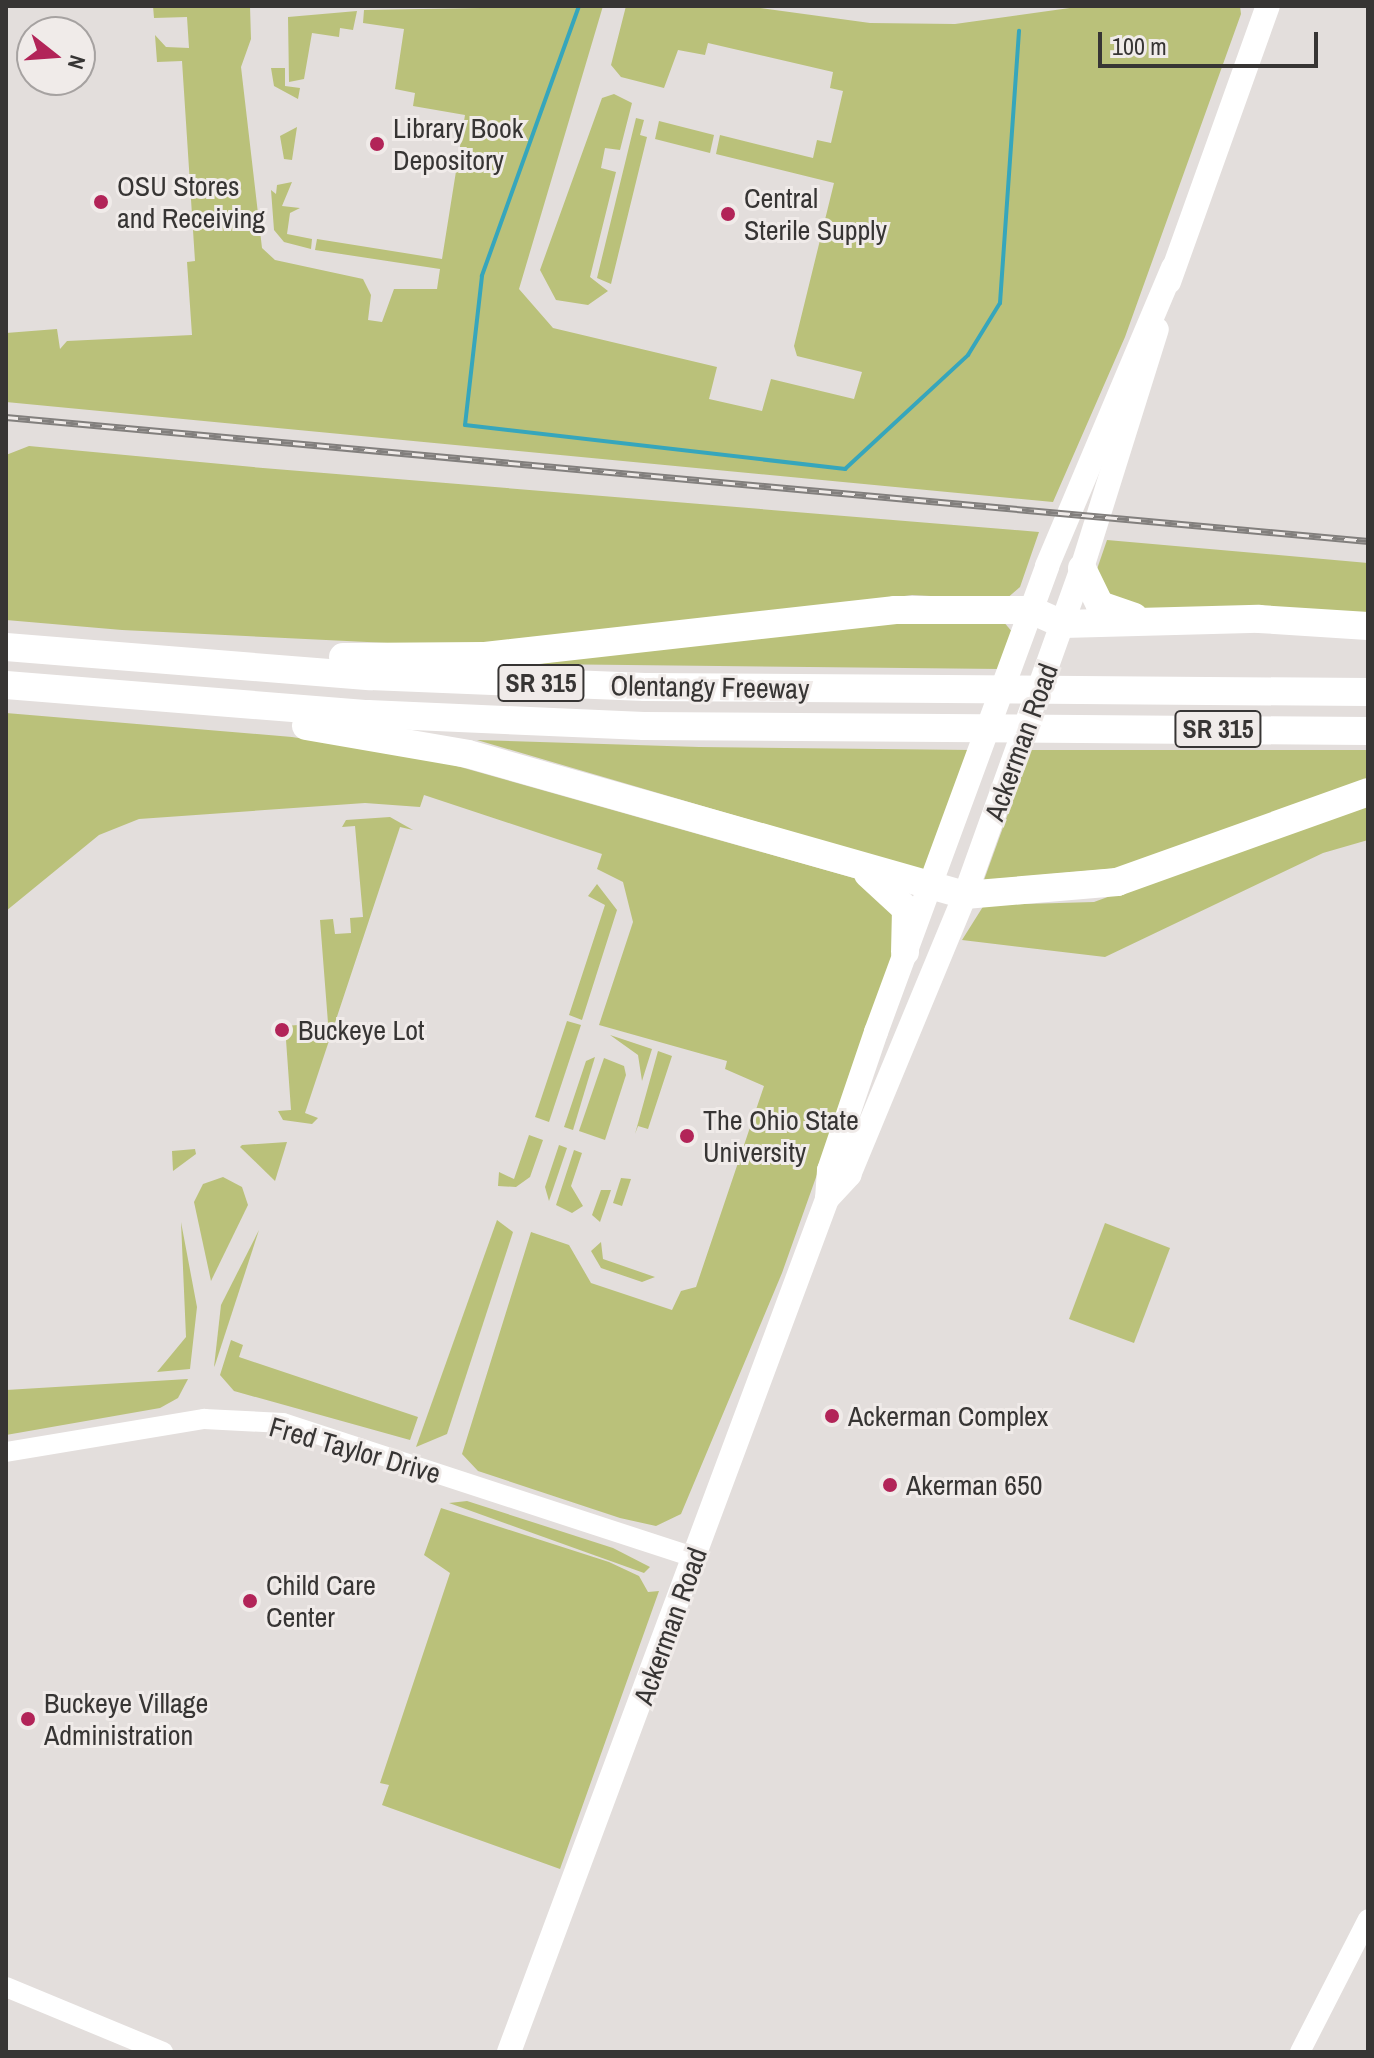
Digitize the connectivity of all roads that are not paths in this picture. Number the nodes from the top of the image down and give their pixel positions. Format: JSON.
{"nodes":[{"id":1,"x":1247,"y":6,"type":"edge"},
{"id":2,"x":1268,"y":6,"type":"edge"},
{"id":3,"x":1250,"y":57,"type":"junction"},
{"id":4,"x":1173,"y":267,"type":"junction"},
{"id":5,"x":1082,"y":568,"type":"junction"},
{"id":6,"x":1031,"y":610,"type":"junction"},
{"id":7,"x":1146,"y":620,"type":"junction"},
{"id":8,"x":1063,"y":624,"type":"junction"},
{"id":9,"x":1368,"y":626,"type":"edge"},
{"id":10,"x":6,"y":647,"type":"edge"},
{"id":11,"x":123,"y":658,"type":"junction"},
{"id":12,"x":6,"y":685,"type":"edge"},
{"id":13,"x":1368,"y":692,"type":"edge"},
{"id":14,"x":120,"y":696,"type":"junction"},
{"id":15,"x":1368,"y":731,"type":"edge"},
{"id":16,"x":1368,"y":792,"type":"edge"},
{"id":17,"x":845,"y":864,"type":"junction"},
{"id":18,"x":930,"y":883,"type":"junction"},
{"id":19,"x":965,"y":895,"type":"junction"},
{"id":20,"x":905,"y":952,"type":"junction"},
{"id":21,"x":827,"y":1199,"type":"junction"},
{"id":22,"x":6,"y":1452,"type":"edge"},
{"id":23,"x":695,"y":1558,"type":"junction"},
{"id":24,"x":1368,"y":1919,"type":"edge"},
{"id":25,"x":6,"y":1987,"type":"edge"},
{"id":26,"x":163,"y":2052,"type":"edge"},
{"id":27,"x":509,"y":2052,"type":"edge"},
{"id":28,"x":1300,"y":2052,"type":"edge"}],
"edges":[{"from":1,"to":3,"type":"main road"},
{"from":2,"to":3,"type":"main road","name":"Ackerman Road"},
{"from":3,"to":4,"type":"main road","name":"Ackerman Road"},
{"from":4,"to":5,"type":"main road","name":"Ackerman Road"},
{"from":4,"to":6,"type":"main road","name":"Ackerman Road"},
{"from":5,"to":7,"type":"highway"},
{"from":5,"to":8,"type":"main road","name":"Ackerman Road"},
{"from":6,"to":8,"type":"highway"},
{"from":6,"to":11,"type":"highway"},
{"from":6,"to":18,"type":"main road","name":"Ackerman Road"},
{"from":7,"to":8,"type":"highway"},
{"from":7,"to":9,"type":"highway"},
{"from":8,"to":19,"type":"main road","name":"Ackerman Road"},
{"from":10,"to":11,"type":"highway","name":"Olentangy Freeway","number":"SR 315"},
{"from":11,"to":13,"type":"highway","name":"Olentangy Freeway","number":"SR 315"},
{"from":12,"to":14,"type":"highway","name":"Olentangy Freeway","number":"SR 315"},
{"from":14,"to":15,"type":"highway","name":"Olentangy Freeway","number":"SR 315"},
{"from":14,"to":17,"type":"highway"},
{"from":16,"to":19,"type":"highway"},
{"from":17,"to":18,"type":"highway"},
{"from":17,"to":20,"type":"highway"},
{"from":18,"to":19,"type":"highway"},
{"from":18,"to":20,"type":"main road","name":"Ackerman Road"},
{"from":19,"to":21,"type":"main road","name":"Ackerman Road"},
{"from":20,"to":21,"type":"main road","name":"Ackerman Road"},
{"from":21,"to":23,"type":"main road","name":"Ackerman Road"},
{"from":22,"to":23,"type":"street","name":"Fred Taylor Drive"},
{"from":23,"to":27,"type":"main road","name":"Ackerman Road"},
{"from":24,"to":28,"type":"street"},
{"from":25,"to":26,"type":"street"}]}
